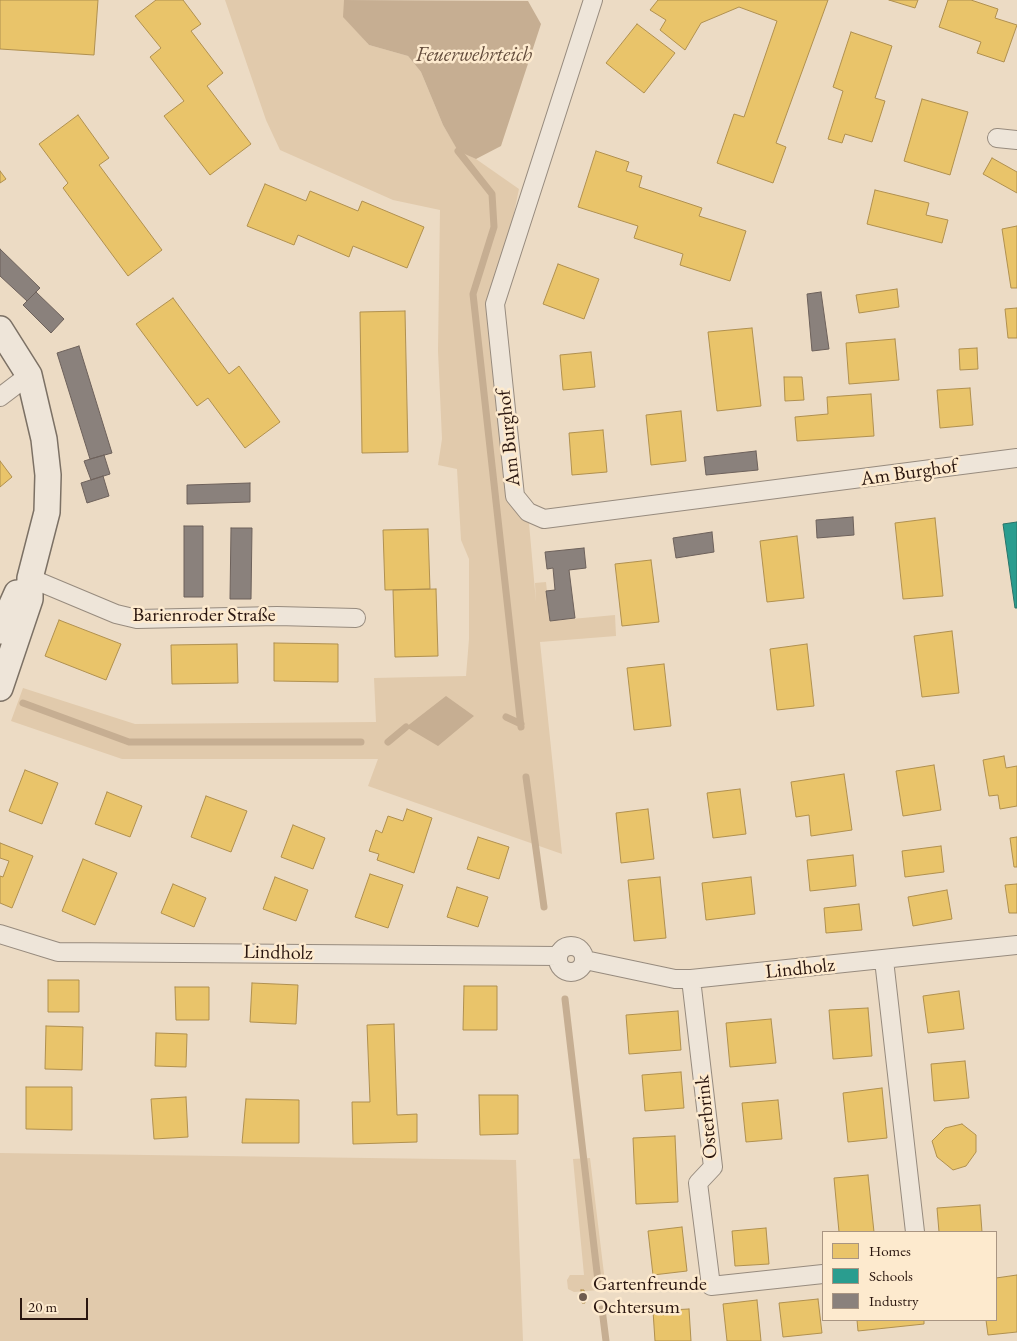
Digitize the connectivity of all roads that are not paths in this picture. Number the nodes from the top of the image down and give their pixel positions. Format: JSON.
{"nodes":[{"id":1,"x":593,"y":0,"type":"edge"},
{"id":2,"x":997,"y":138,"type":"dead end"},
{"id":3,"x":1017,"y":140,"type":"edge"},
{"id":4,"x":0,"y":328,"type":"edge"},
{"id":5,"x":29,"y":375,"type":"junction"},
{"id":6,"x":0,"y":397,"type":"edge"},
{"id":7,"x":1017,"y":458,"type":"edge"},
{"id":8,"x":30,"y":578,"type":"junction"},
{"id":9,"x":356,"y":618,"type":"dead end"},
{"id":10,"x":0,"y":631,"type":"edge"},
{"id":11,"x":0,"y":688,"type":"edge"},
{"id":12,"x":0,"y":934,"type":"edge"},
{"id":13,"x":1017,"y":945,"type":"edge"},
{"id":14,"x":884,"y":960,"type":"junction"},
{"id":15,"x":691,"y":979,"type":"junction"},
{"id":16,"x":915,"y":1231,"type":"edge"},
{"id":17,"x":822,"y":1274,"type":"edge"}],
"edges":[{"from":1,"to":7,"type":"street","name":"Am Burghof"},
{"from":2,"to":3,"type":"street"},
{"from":4,"to":5,"type":"main road"},
{"from":5,"to":6,"type":"street"},
{"from":5,"to":8,"type":"main road"},
{"from":8,"to":9,"type":"street","name":"Barienroder Straße"},
{"from":8,"to":10,"type":"main road"},
{"from":8,"to":11,"type":"main road"},
{"from":12,"to":15,"type":"street","name":"Lindholz"},
{"from":13,"to":14,"type":"street","name":"Lindholz"},
{"from":14,"to":15,"type":"street","name":"Lindholz"},
{"from":14,"to":16,"type":"street"},
{"from":15,"to":17,"type":"street","name":"Osterbrink"}]}
